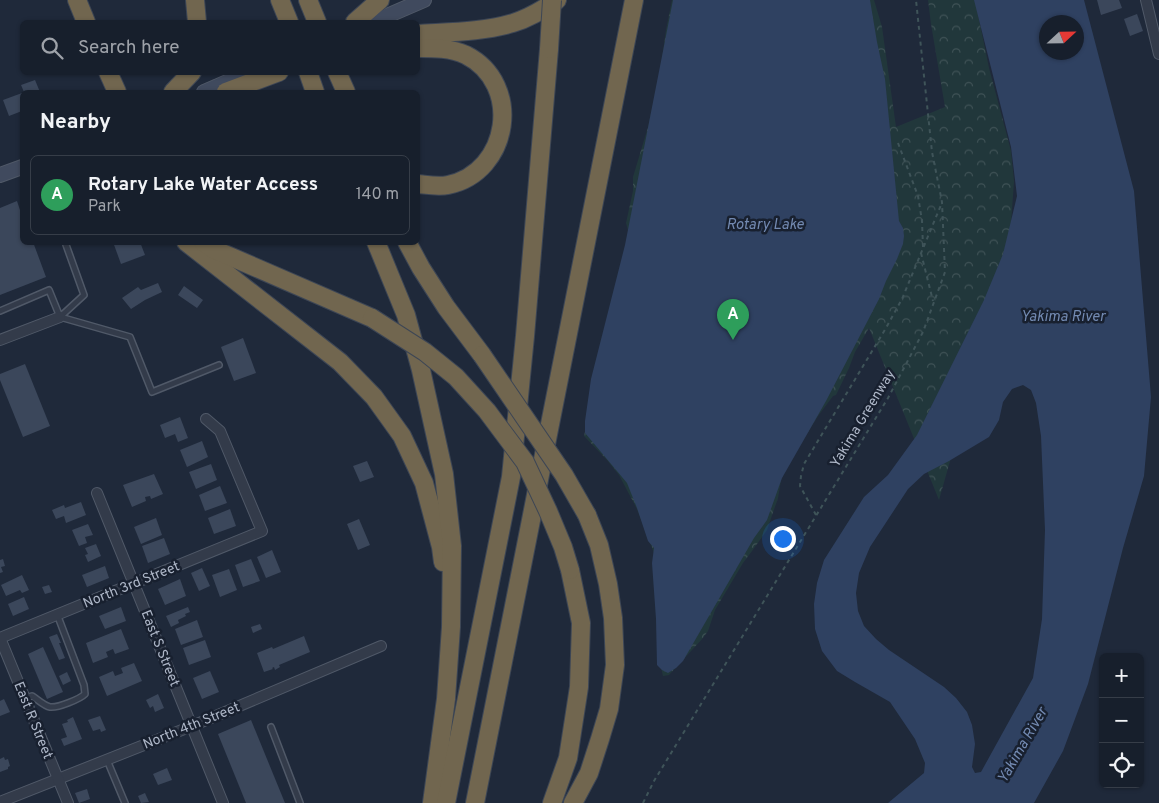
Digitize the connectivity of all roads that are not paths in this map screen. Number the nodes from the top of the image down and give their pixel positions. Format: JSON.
{"nodes":[{"id":1,"x":77,"y":0,"type":"edge"},
{"id":2,"x":195,"y":0,"type":"edge"},
{"id":3,"x":308,"y":0,"type":"edge"},
{"id":4,"x":380,"y":0,"type":"edge"},
{"id":5,"x":424,"y":0,"type":"edge"},
{"id":6,"x":552,"y":0,"type":"edge"},
{"id":7,"x":557,"y":0,"type":"edge"},
{"id":8,"x":634,"y":0,"type":"edge"},
{"id":9,"x":1146,"y":0,"type":"edge"},
{"id":10,"x":277,"y":7,"type":"edge"},
{"id":11,"x":85,"y":20,"type":"edge"},
{"id":12,"x":197,"y":20,"type":"edge"},
{"id":13,"x":287,"y":20,"type":"edge"},
{"id":14,"x":316,"y":20,"type":"edge"},
{"id":15,"x":357,"y":20,"type":"edge"},
{"id":16,"x":378,"y":20,"type":"edge"},
{"id":17,"x":420,"y":34,"type":"edge"},
{"id":18,"x":420,"y":48,"type":"edge"},
{"id":19,"x":1159,"y":54,"type":"edge"},
{"id":20,"x":109,"y":75,"type":"edge"},
{"id":21,"x":189,"y":75,"type":"edge"},
{"id":22,"x":262,"y":75,"type":"edge"},
{"id":23,"x":263,"y":75,"type":"edge"},
{"id":24,"x":264,"y":75,"type":"edge"},
{"id":25,"x":297,"y":75,"type":"edge"},
{"id":26,"x":309,"y":75,"type":"edge"},
{"id":27,"x":339,"y":75,"type":"edge"},
{"id":28,"x":115,"y":90,"type":"edge"},
{"id":29,"x":175,"y":90,"type":"edge"},
{"id":30,"x":211,"y":90,"type":"edge"},
{"id":31,"x":230,"y":90,"type":"edge"},
{"id":32,"x":242,"y":90,"type":"edge"},
{"id":33,"x":301,"y":90,"type":"edge"},
{"id":34,"x":314,"y":90,"type":"edge"},
{"id":35,"x":345,"y":90,"type":"edge"},
{"id":36,"x":20,"y":168,"type":"edge"},
{"id":37,"x":0,"y":175,"type":"edge"},
{"id":38,"x":420,"y":184,"type":"edge"},
{"id":39,"x":66,"y":245,"type":"edge"},
{"id":40,"x":190,"y":245,"type":"edge"},
{"id":41,"x":207,"y":245,"type":"edge"},
{"id":42,"x":377,"y":245,"type":"edge"},
{"id":43,"x":409,"y":245,"type":"edge"},
{"id":44,"x":0,"y":311,"type":"edge"},
{"id":45,"x":60,"y":317,"type":"junction"},
{"id":46,"x":0,"y":340,"type":"edge"},
{"id":47,"x":218,"y":365,"type":"dead end"},
{"id":48,"x":206,"y":419,"type":"dead end"},
{"id":49,"x":97,"y":493,"type":"dead end"},
{"id":50,"x":134,"y":583,"type":"junction"},
{"id":51,"x":57,"y":614,"type":"junction"},
{"id":52,"x":451,"y":627,"type":"junction"},
{"id":53,"x":0,"y":638,"type":"edge"},
{"id":54,"x":381,"y":646,"type":"dead end"},
{"id":55,"x":28,"y":697,"type":"junction"},
{"id":56,"x":192,"y":726,"type":"junction"},
{"id":57,"x":271,"y":727,"type":"dead end"},
{"id":58,"x":107,"y":760,"type":"junction"},
{"id":59,"x":58,"y":779,"type":"junction"},
{"id":60,"x":0,"y":802,"type":"edge"},
{"id":61,"x":68,"y":803,"type":"edge"},
{"id":62,"x":125,"y":803,"type":"edge"},
{"id":63,"x":223,"y":803,"type":"edge"},
{"id":64,"x":300,"y":803,"type":"edge"},
{"id":65,"x":432,"y":803,"type":"edge"},
{"id":66,"x":446,"y":803,"type":"edge"},
{"id":67,"x":475,"y":803,"type":"edge"},
{"id":68,"x":552,"y":803,"type":"edge"},
{"id":69,"x":573,"y":803,"type":"edge"}],
"edges":[{"from":1,"to":11,"type":"highway"},
{"from":2,"to":12,"type":"highway"},
{"from":3,"to":14,"type":"highway"},
{"from":4,"to":15,"type":"highway"},
{"from":5,"to":16,"type":"main road"},
{"from":6,"to":66,"type":"highway","bridge":true},
{"from":7,"to":17,"type":"highway"},
{"from":8,"to":67,"type":"highway"},
{"from":9,"to":19,"type":"street"},
{"from":10,"to":13,"type":"highway"},
{"from":18,"to":38,"type":"highway"},
{"from":20,"to":28,"type":"highway"},
{"from":21,"to":29,"type":"highway"},
{"from":22,"to":30,"type":"main road"},
{"from":23,"to":31,"type":"highway"},
{"from":24,"to":32,"type":"highway"},
{"from":25,"to":33,"type":"highway"},
{"from":26,"to":34,"type":"highway"},
{"from":27,"to":35,"type":"highway"},
{"from":36,"to":37,"type":"main road"},
{"from":39,"to":45,"type":"lane"},
{"from":40,"to":52,"type":"highway"},
{"from":41,"to":68,"type":"highway","bridge":true},
{"from":42,"to":52,"type":"highway"},
{"from":43,"to":69,"type":"highway","bridge":true},
{"from":44,"to":45,"type":"lane"},
{"from":45,"to":46,"type":"street"},
{"from":45,"to":47,"type":"lane"},
{"from":48,"to":50,"type":"street","name":"North 3rd Street"},
{"from":49,"to":50,"type":"street","name":"East S Street"},
{"from":50,"to":51,"type":"street","name":"North 3rd Street"},
{"from":50,"to":56,"type":"street","name":"East S Street"},
{"from":51,"to":53,"type":"street","name":"North 3rd Street"},
{"from":51,"to":55,"type":"lane"},
{"from":52,"to":65,"type":"highway"},
{"from":53,"to":55,"type":"street","name":"East R Street"},
{"from":54,"to":56,"type":"street","name":"North 4th Street"},
{"from":55,"to":59,"type":"street","name":"East R Street"},
{"from":56,"to":58,"type":"street","name":"North 4th Street"},
{"from":56,"to":63,"type":"street","name":"East S Street"},
{"from":57,"to":64,"type":"lane"},
{"from":58,"to":59,"type":"street","name":"North 4th Street"},
{"from":58,"to":62,"type":"lane"},
{"from":59,"to":60,"type":"street","name":"North 4th Street"},
{"from":59,"to":61,"type":"street","name":"East R Street"}]}
